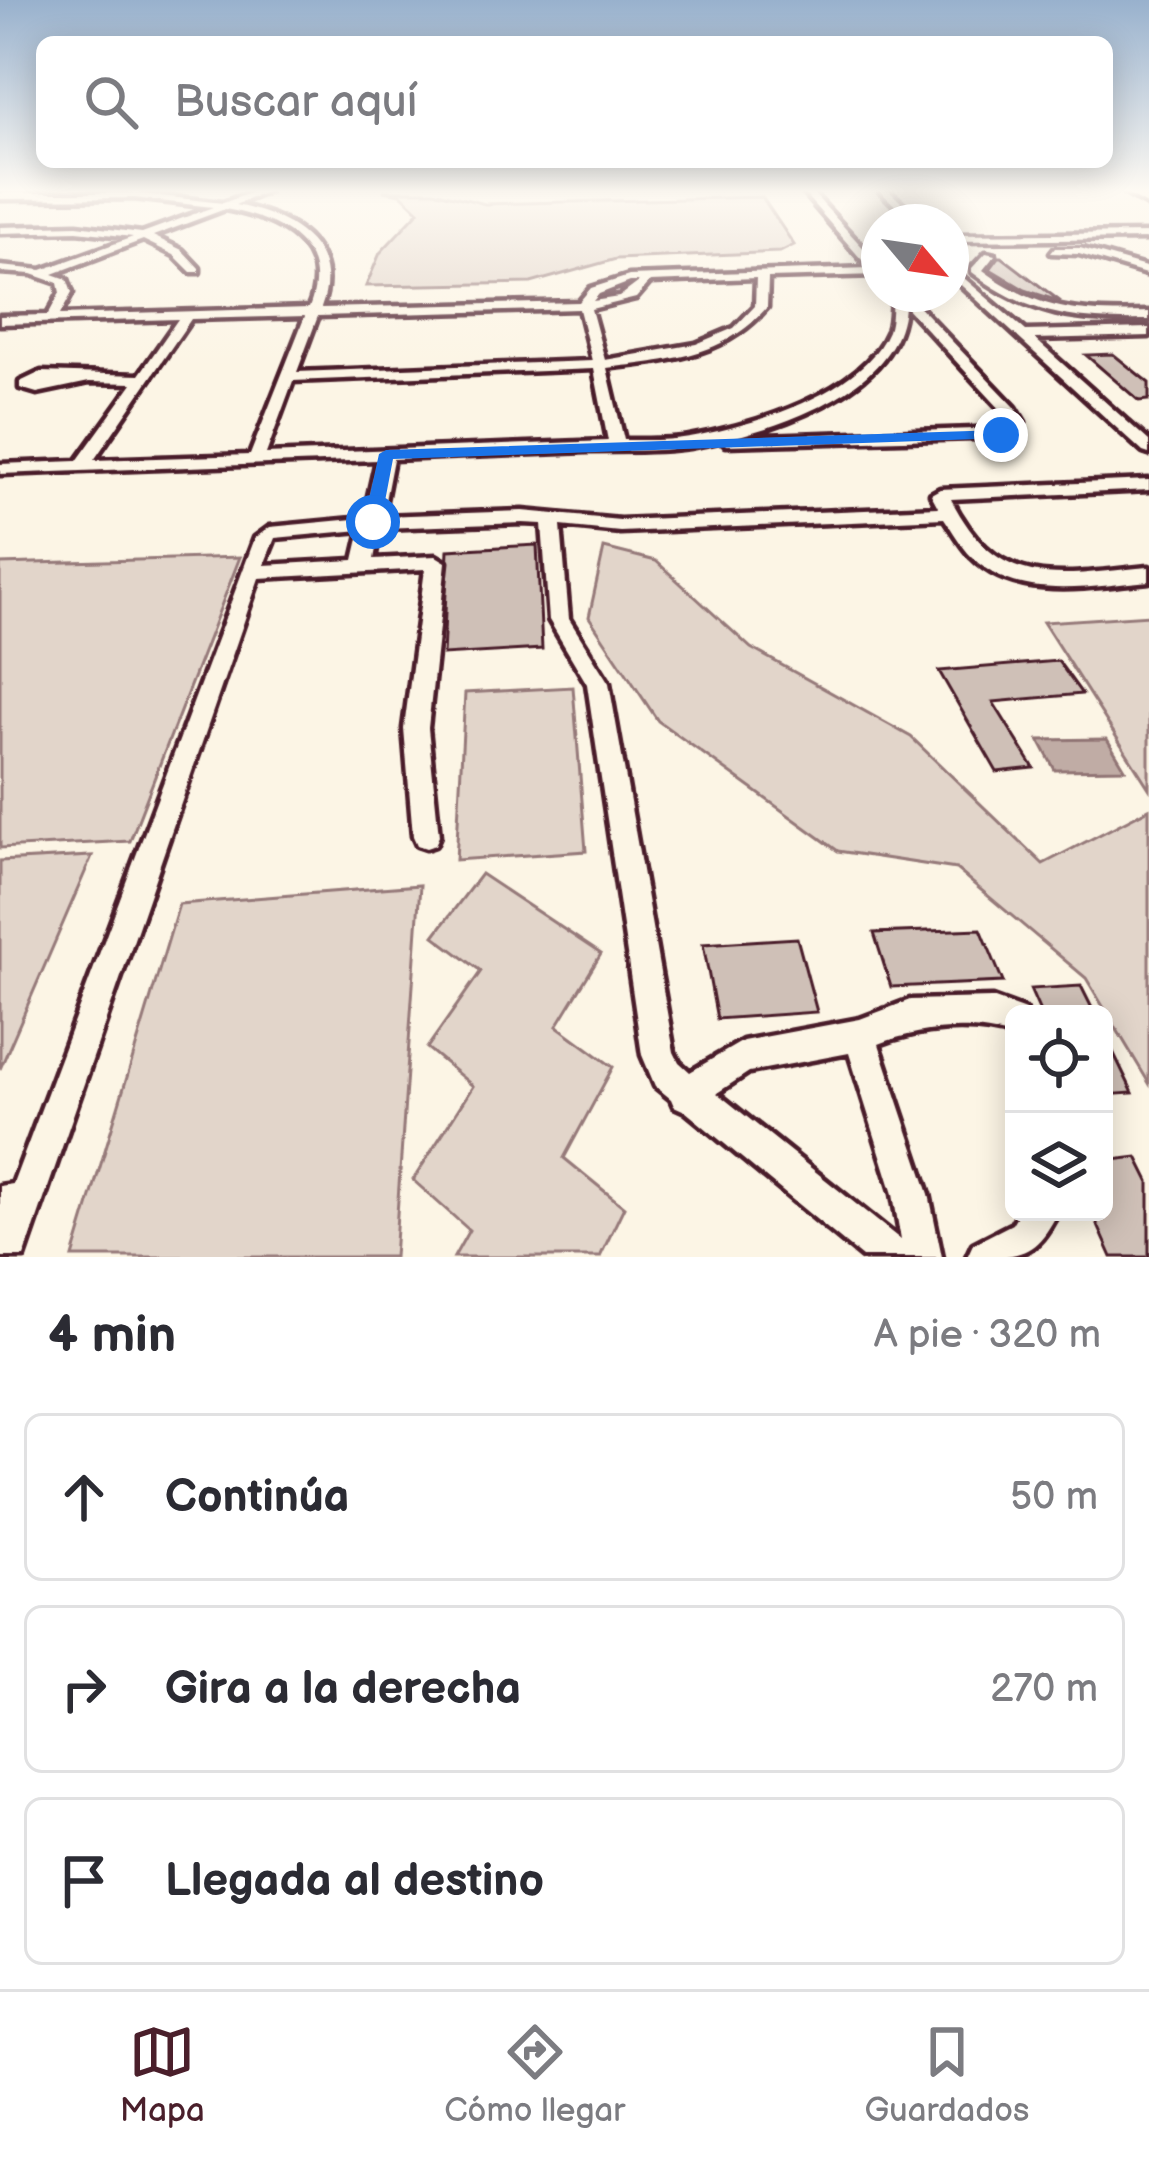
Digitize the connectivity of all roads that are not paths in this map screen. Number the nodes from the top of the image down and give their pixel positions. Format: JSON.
{"nodes":[{"id":1,"x":107,"y":250,"type":"edge"},
{"id":2,"x":174,"y":250,"type":"edge"},
{"id":3,"x":311,"y":250,"type":"edge"},
{"id":4,"x":990,"y":255,"type":"junction"},
{"id":5,"x":969,"y":257,"type":"tunnel mouth"},
{"id":6,"x":0,"y":269,"type":"edge"},
{"id":7,"x":195,"y":270,"type":"dead end"},
{"id":8,"x":861,"y":271,"type":"edge"},
{"id":9,"x":1149,"y":272,"type":"edge"},
{"id":10,"x":45,"y":273,"type":"junction"},
{"id":11,"x":762,"y":274,"type":"junction"},
{"id":12,"x":969,"y":274,"type":"edge"},
{"id":13,"x":583,"y":305,"type":"junction"},
{"id":14,"x":316,"y":309,"type":"junction"},
{"id":15,"x":900,"y":312,"type":"edge"},
{"id":16,"x":916,"y":312,"type":"edge"},
{"id":17,"x":188,"y":314,"type":"junction"},
{"id":18,"x":1149,"y":316,"type":"edge"},
{"id":19,"x":52,"y":317,"type":"junction"},
{"id":20,"x":3,"y":323,"type":"edge"},
{"id":21,"x":1149,"y":332,"type":"edge"},
{"id":22,"x":1115,"y":333,"type":"junction"},
{"id":23,"x":1024,"y":335,"type":"junction"},
{"id":24,"x":1130,"y":344,"type":"dead end"},
{"id":25,"x":601,"y":364,"type":"junction"},
{"id":26,"x":291,"y":377,"type":"junction"},
{"id":27,"x":140,"y":379,"type":"junction"},
{"id":28,"x":83,"y":380,"type":"dead end"},
{"id":29,"x":684,"y":443,"type":"junction"},
{"id":30,"x":617,"y":444,"type":"junction"},
{"id":31,"x":1149,"y":449,"type":"edge"},
{"id":32,"x":392,"y":454,"type":"junction"},
{"id":33,"x":256,"y":459,"type":"junction"},
{"id":34,"x":82,"y":466,"type":"junction"},
{"id":35,"x":0,"y":469,"type":"edge"},
{"id":36,"x":1149,"y":485,"type":"edge"},
{"id":37,"x":945,"y":503,"type":"junction"},
{"id":38,"x":551,"y":520,"type":"junction"},
{"id":39,"x":381,"y":521,"type":"junction"},
{"id":40,"x":363,"y":565,"type":"junction"},
{"id":41,"x":251,"y":572,"type":"junction"},
{"id":42,"x":1149,"y":574,"type":"edge"},
{"id":43,"x":426,"y":836,"type":"dead end"},
{"id":44,"x":1005,"y":1019,"type":"edge"},
{"id":45,"x":860,"y":1035,"type":"junction"},
{"id":46,"x":686,"y":1094,"type":"junction"},
{"id":47,"x":12,"y":1203,"type":"edge"},
{"id":48,"x":1035,"y":1221,"type":"edge"},
{"id":49,"x":5,"y":1257,"type":"edge"},
{"id":50,"x":892,"y":1257,"type":"edge"},
{"id":51,"x":923,"y":1257,"type":"edge"},
{"id":52,"x":986,"y":1257,"type":"edge"}],
"edges":[{"from":1,"to":10,"type":"street"},
{"from":2,"to":7,"type":"street"},
{"from":3,"to":14,"type":"street"},
{"from":4,"to":5,"type":"street"},
{"from":4,"to":9,"type":"street"},
{"from":4,"to":18,"type":"street"},
{"from":6,"to":10,"type":"street"},
{"from":8,"to":11,"type":"street"},
{"from":10,"to":19,"type":"street"},
{"from":11,"to":13,"type":"street"},
{"from":11,"to":25,"type":"street"},
{"from":12,"to":23,"type":"street"},
{"from":13,"to":14,"type":"street"},
{"from":13,"to":25,"type":"street"},
{"from":14,"to":17,"type":"street"},
{"from":14,"to":26,"type":"street"},
{"from":15,"to":29,"type":"street"},
{"from":16,"to":29,"type":"street"},
{"from":17,"to":19,"type":"street"},
{"from":17,"to":27,"type":"street"},
{"from":19,"to":20,"type":"street"},
{"from":21,"to":22,"type":"street"},
{"from":22,"to":23,"type":"street"},
{"from":22,"to":24,"type":"street"},
{"from":23,"to":31,"type":"street"},
{"from":25,"to":26,"type":"street"},
{"from":25,"to":30,"type":"street"},
{"from":26,"to":33,"type":"street"},
{"from":27,"to":28,"type":"street"},
{"from":27,"to":34,"type":"street"},
{"from":29,"to":30,"type":"street"},
{"from":30,"to":32,"type":"street"},
{"from":32,"to":33,"type":"street"},
{"from":32,"to":39,"type":"street"},
{"from":33,"to":34,"type":"street"},
{"from":34,"to":35,"type":"street"},
{"from":36,"to":37,"type":"street"},
{"from":37,"to":38,"type":"street"},
{"from":37,"to":42,"type":"street"},
{"from":38,"to":39,"type":"street"},
{"from":38,"to":46,"type":"street"},
{"from":39,"to":40,"type":"street"},
{"from":39,"to":41,"type":"street"},
{"from":40,"to":41,"type":"street"},
{"from":40,"to":43,"type":"street"},
{"from":41,"to":47,"type":"street"},
{"from":44,"to":45,"type":"street"},
{"from":45,"to":46,"type":"street"},
{"from":45,"to":51,"type":"street"},
{"from":46,"to":50,"type":"street"},
{"from":47,"to":49,"type":"street"},
{"from":48,"to":52,"type":"street"}]}
